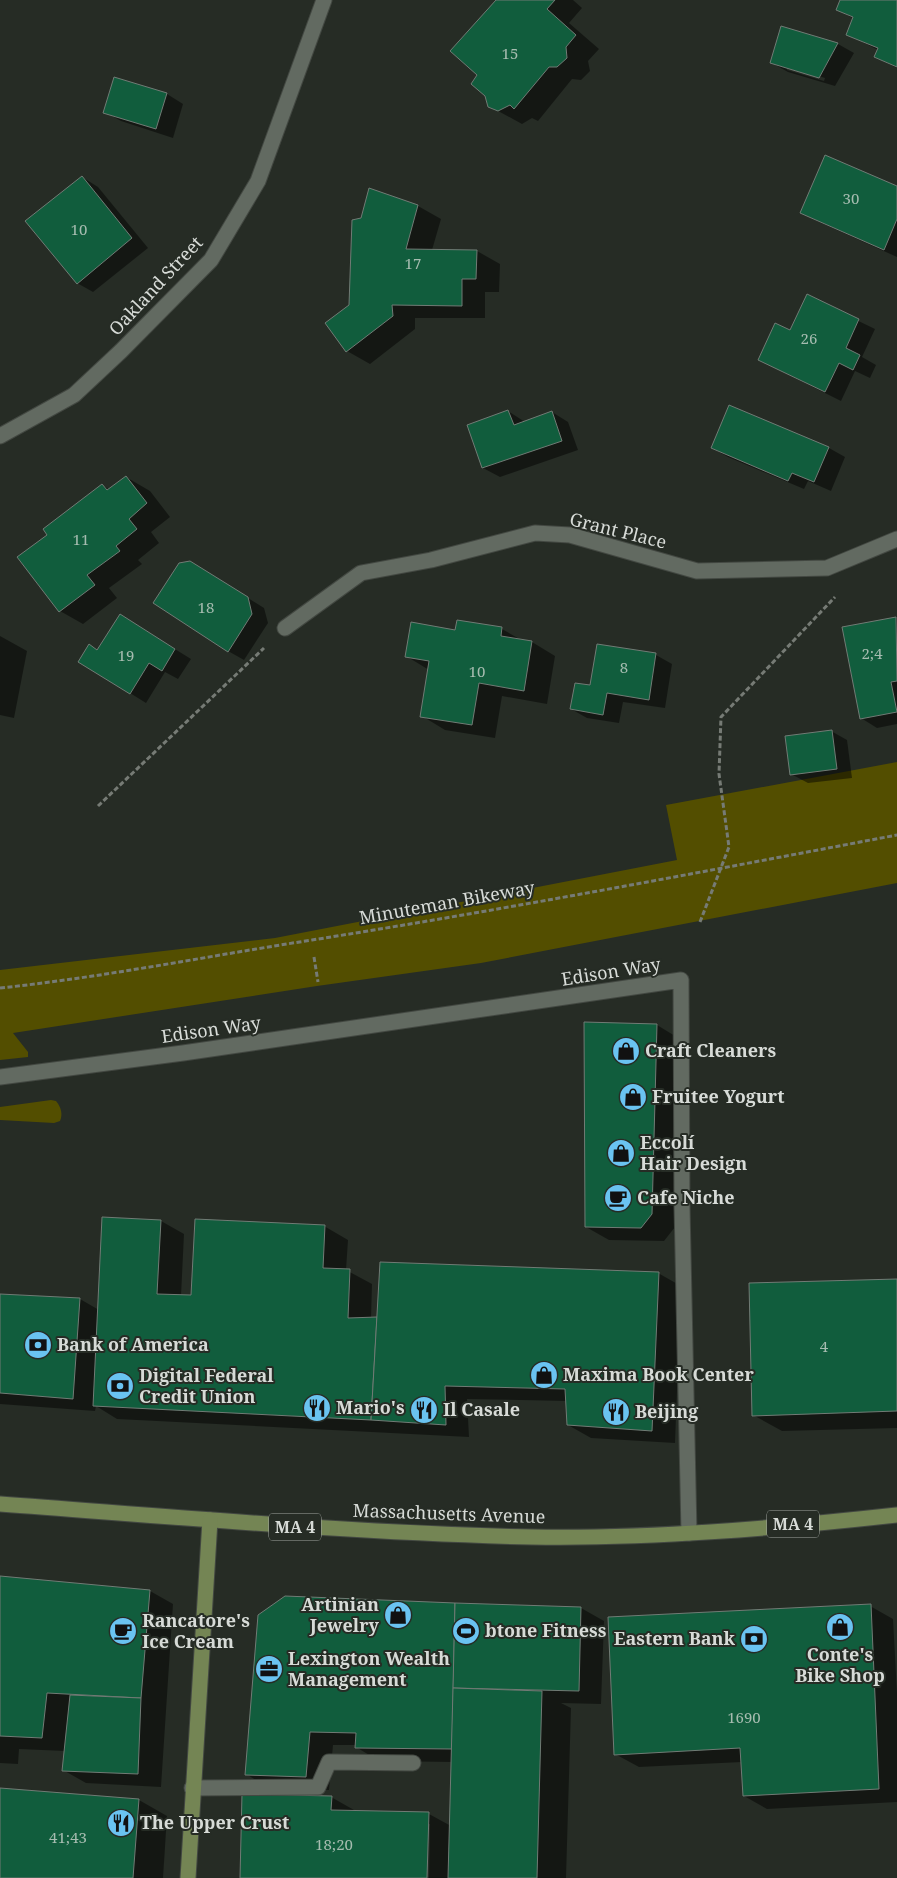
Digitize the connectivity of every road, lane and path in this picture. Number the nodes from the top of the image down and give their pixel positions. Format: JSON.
{"nodes":[{"id":1,"x":324,"y":0,"type":"edge"},
{"id":2,"x":0,"y":436,"type":"edge"},
{"id":3,"x":897,"y":538,"type":"edge"},
{"id":4,"x":844,"y":561,"type":"junction"},
{"id":5,"x":285,"y":628,"type":"joint"},
{"id":6,"x":98,"y":806,"type":"dead end"},
{"id":7,"x":897,"y":835,"type":"edge"},
{"id":8,"x":722,"y":869,"type":"junction"},
{"id":9,"x":700,"y":922,"type":"dead end"},
{"id":10,"x":314,"y":957,"type":"dead end"},
{"id":11,"x":318,"y":982,"type":"dead end"},
{"id":12,"x":0,"y":988,"type":"edge"},
{"id":13,"x":0,"y":1077,"type":"edge"},
{"id":14,"x":0,"y":1504,"type":"edge"},
{"id":15,"x":897,"y":1515,"type":"edge"},
{"id":16,"x":210,"y":1520,"type":"junction"},
{"id":17,"x":690,"y":1532,"type":"junction"},
{"id":18,"x":413,"y":1762,"type":"dead end"},
{"id":19,"x":192,"y":1788,"type":"junction"},
{"id":20,"x":188,"y":1878,"type":"edge"}],
"edges":[{"from":1,"to":2,"type":"street","name":"Oakland Street"},
{"from":3,"to":4,"type":"street","name":"Grant Place"},
{"from":4,"to":5,"type":"street","name":"Grant Place"},
{"from":4,"to":8,"type":"path"},
{"from":5,"to":6,"type":"path"},
{"from":7,"to":8,"type":"path","name":"Minuteman Bikeway"},
{"from":8,"to":9,"type":"path"},
{"from":8,"to":12,"type":"path","name":"Minuteman Bikeway"},
{"from":10,"to":11,"type":"path"},
{"from":13,"to":17,"type":"street","name":"Edison Way"},
{"from":14,"to":16,"type":"main road","name":"Massachusetts Avenue","number":"MA 4"},
{"from":15,"to":17,"type":"main road","name":"Massachusetts Avenue","number":"MA 4"},
{"from":16,"to":17,"type":"main road","name":"Massachusetts Avenue","number":"MA 4"},
{"from":16,"to":19,"type":"main road"},
{"from":18,"to":19,"type":"street"},
{"from":19,"to":20,"type":"main road"}]}
